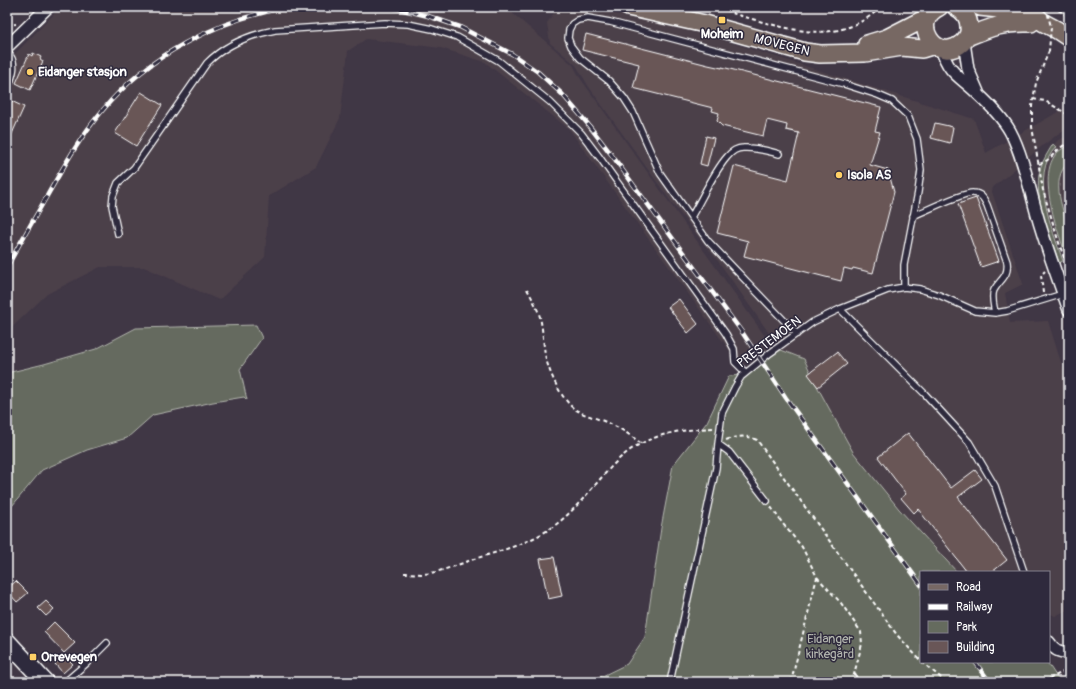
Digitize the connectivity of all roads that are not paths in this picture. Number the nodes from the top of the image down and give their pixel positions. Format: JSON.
{"nodes":[{"id":1,"x":48,"y":7,"type":"edge"},
{"id":2,"x":628,"y":7,"type":"edge"},
{"id":3,"x":980,"y":7,"type":"edge"},
{"id":4,"x":963,"y":8,"type":"edge"},
{"id":5,"x":932,"y":11,"type":"edge"},
{"id":6,"x":1045,"y":15,"type":"edge"},
{"id":7,"x":1069,"y":38,"type":"edge"},
{"id":8,"x":966,"y":39,"type":"junction"},
{"id":9,"x":938,"y":46,"type":"junction"},
{"id":10,"x":7,"y":47,"type":"edge"},
{"id":11,"x":7,"y":52,"type":"edge"},
{"id":12,"x":843,"y":52,"type":"junction"},
{"id":13,"x":7,"y":90,"type":"edge"},
{"id":14,"x":979,"y":94,"type":"junction"},
{"id":15,"x":779,"y":154,"type":"dead end"},
{"id":16,"x":913,"y":216,"type":"junction"},
{"id":17,"x":691,"y":217,"type":"junction"},
{"id":18,"x":118,"y":234,"type":"dead end"},
{"id":19,"x":904,"y":287,"type":"junction"},
{"id":20,"x":1063,"y":294,"type":"junction"},
{"id":21,"x":840,"y":309,"type":"junction"},
{"id":22,"x":1069,"y":310,"type":"edge"},
{"id":23,"x":995,"y":313,"type":"junction"},
{"id":24,"x":797,"y":334,"type":"junction"},
{"id":25,"x":745,"y":372,"type":"junction"},
{"id":26,"x":718,"y":444,"type":"junction"},
{"id":27,"x":767,"y":501,"type":"road end"},
{"id":28,"x":1024,"y":571,"type":"edge"},
{"id":29,"x":7,"y":642,"type":"edge"},
{"id":30,"x":107,"y":643,"type":"dead end"},
{"id":31,"x":1050,"y":643,"type":"edge"},
{"id":32,"x":1069,"y":652,"type":"edge"},
{"id":33,"x":45,"y":682,"type":"edge"},
{"id":34,"x":65,"y":682,"type":"edge"},
{"id":35,"x":670,"y":682,"type":"edge"}],
"edges":[{"from":1,"to":10,"type":"street"},
{"from":2,"to":12,"type":"main road","name":"MOVEGEN"},
{"from":3,"to":6,"type":"main road"},
{"from":4,"to":8,"type":"main road"},
{"from":5,"to":9,"type":"main road"},
{"from":5,"to":12,"type":"main road","name":"MOVEGEN"},
{"from":6,"to":7,"type":"main road"},
{"from":6,"to":8,"type":"main road"},
{"from":8,"to":9,"type":"main road","name":"MOVEGEN"},
{"from":8,"to":14,"type":"street"},
{"from":9,"to":12,"type":"main road","name":"MOVEGEN"},
{"from":9,"to":14,"type":"street"},
{"from":11,"to":13,"type":"lane"},
{"from":14,"to":20,"type":"street"},
{"from":15,"to":17,"type":"lane"},
{"from":16,"to":17,"type":"lane"},
{"from":16,"to":19,"type":"lane"},
{"from":16,"to":23,"type":"lane"},
{"from":17,"to":24,"type":"lane"},
{"from":18,"to":25,"type":"lane"},
{"from":19,"to":21,"type":"lane","name":"PRESTEMOEN"},
{"from":19,"to":23,"type":"lane","name":"PRESTEMOEN"},
{"from":20,"to":22,"type":"street"},
{"from":20,"to":23,"type":"lane","name":"PRESTEMOEN"},
{"from":21,"to":24,"type":"lane","name":"PRESTEMOEN"},
{"from":21,"to":28,"type":"lane"},
{"from":24,"to":25,"type":"lane","name":"PRESTEMOEN"},
{"from":25,"to":26,"type":"lane","name":"PRESTEMOEN"},
{"from":26,"to":27,"type":"lane"},
{"from":26,"to":35,"type":"lane","name":"PRESTEMOEN"},
{"from":29,"to":33,"type":"main road"},
{"from":30,"to":34,"type":"lane"},
{"from":31,"to":32,"type":"street"}]}
